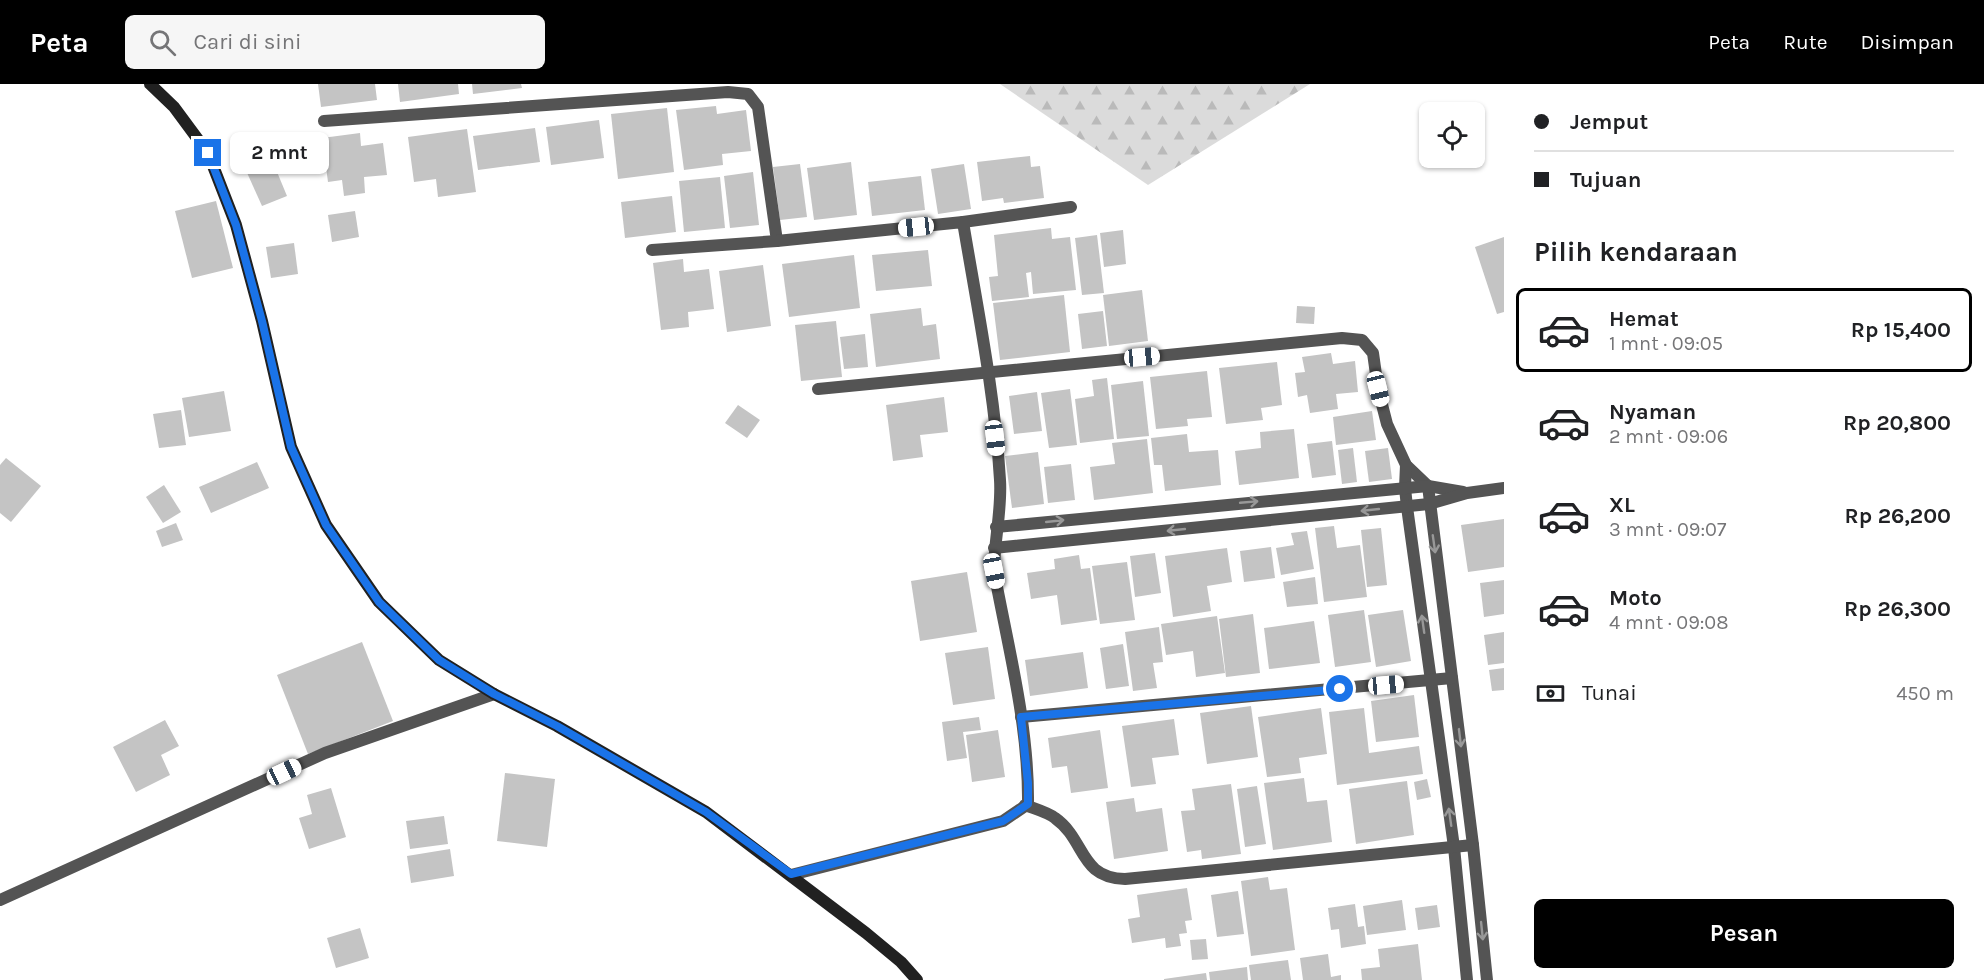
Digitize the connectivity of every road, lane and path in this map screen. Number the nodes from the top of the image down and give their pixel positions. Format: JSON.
{"nodes":[{"id":1,"x":150,"y":84,"type":"edge"},
{"id":2,"x":324,"y":121,"type":"dead end"},
{"id":3,"x":1071,"y":207,"type":"dead end"},
{"id":4,"x":963,"y":222,"type":"junction"},
{"id":5,"x":777,"y":241,"type":"junction"},
{"id":6,"x":652,"y":250,"type":"dead end"},
{"id":7,"x":988,"y":373,"type":"junction"},
{"id":8,"x":818,"y":388,"type":"dead end"},
{"id":9,"x":1406,"y":465,"type":"junction"},
{"id":10,"x":1428,"y":486,"type":"junction"},
{"id":11,"x":1405,"y":488,"type":"junction"},
{"id":12,"x":1504,"y":488,"type":"edge"},
{"id":13,"x":1467,"y":493,"type":"junction"},
{"id":14,"x":1429,"y":504,"type":"junction"},
{"id":15,"x":1407,"y":507,"type":"junction"},
{"id":16,"x":996,"y":527,"type":"junction"},
{"id":17,"x":994,"y":548,"type":"junction"},
{"id":18,"x":1452,"y":678,"type":"junction"},
{"id":19,"x":1431,"y":681,"type":"junction"},
{"id":20,"x":494,"y":694,"type":"junction"},
{"id":21,"x":1021,"y":717,"type":"junction"},
{"id":22,"x":1025,"y":806,"type":"junction"},
{"id":23,"x":1473,"y":845,"type":"junction"},
{"id":24,"x":1454,"y":847,"type":"junction"},
{"id":25,"x":791,"y":874,"type":"junction"},
{"id":26,"x":0,"y":900,"type":"edge"},
{"id":27,"x":917,"y":980,"type":"edge"},
{"id":28,"x":1467,"y":980,"type":"edge"},
{"id":29,"x":1487,"y":980,"type":"edge"}],
"edges":[{"from":1,"to":20,"type":"main road"},
{"from":2,"to":5,"type":"street"},
{"from":3,"to":4,"type":"street"},
{"from":4,"to":5,"type":"street"},
{"from":4,"to":7,"type":"street"},
{"from":5,"to":6,"type":"street"},
{"from":7,"to":8,"type":"street"},
{"from":7,"to":9,"type":"street"},
{"from":7,"to":16,"type":"street"},
{"from":9,"to":10,"type":"street"},
{"from":9,"to":11,"type":"street"},
{"from":10,"to":11,"type":"street"},
{"from":10,"to":13,"type":"street"},
{"from":10,"to":14,"type":"street"},
{"from":11,"to":15,"type":"street"},
{"from":16,"to":11,"type":"street","one_way":true},
{"from":12,"to":13,"type":"street"},
{"from":13,"to":14,"type":"street"},
{"from":14,"to":15,"type":"street"},
{"from":14,"to":18,"type":"street","one_way":true},
{"from":15,"to":17,"type":"street","one_way":true},
{"from":19,"to":15,"type":"street","one_way":true},
{"from":16,"to":17,"type":"street"},
{"from":17,"to":21,"type":"street"},
{"from":18,"to":19,"type":"street"},
{"from":18,"to":23,"type":"street","one_way":true},
{"from":19,"to":21,"type":"street"},
{"from":24,"to":19,"type":"street","one_way":true},
{"from":20,"to":25,"type":"main road"},
{"from":20,"to":26,"type":"street"},
{"from":21,"to":22,"type":"street"},
{"from":22,"to":24,"type":"street"},
{"from":22,"to":25,"type":"street"},
{"from":23,"to":24,"type":"street"},
{"from":23,"to":29,"type":"street","one_way":true},
{"from":24,"to":28,"type":"street"},
{"from":25,"to":27,"type":"main road"}]}
